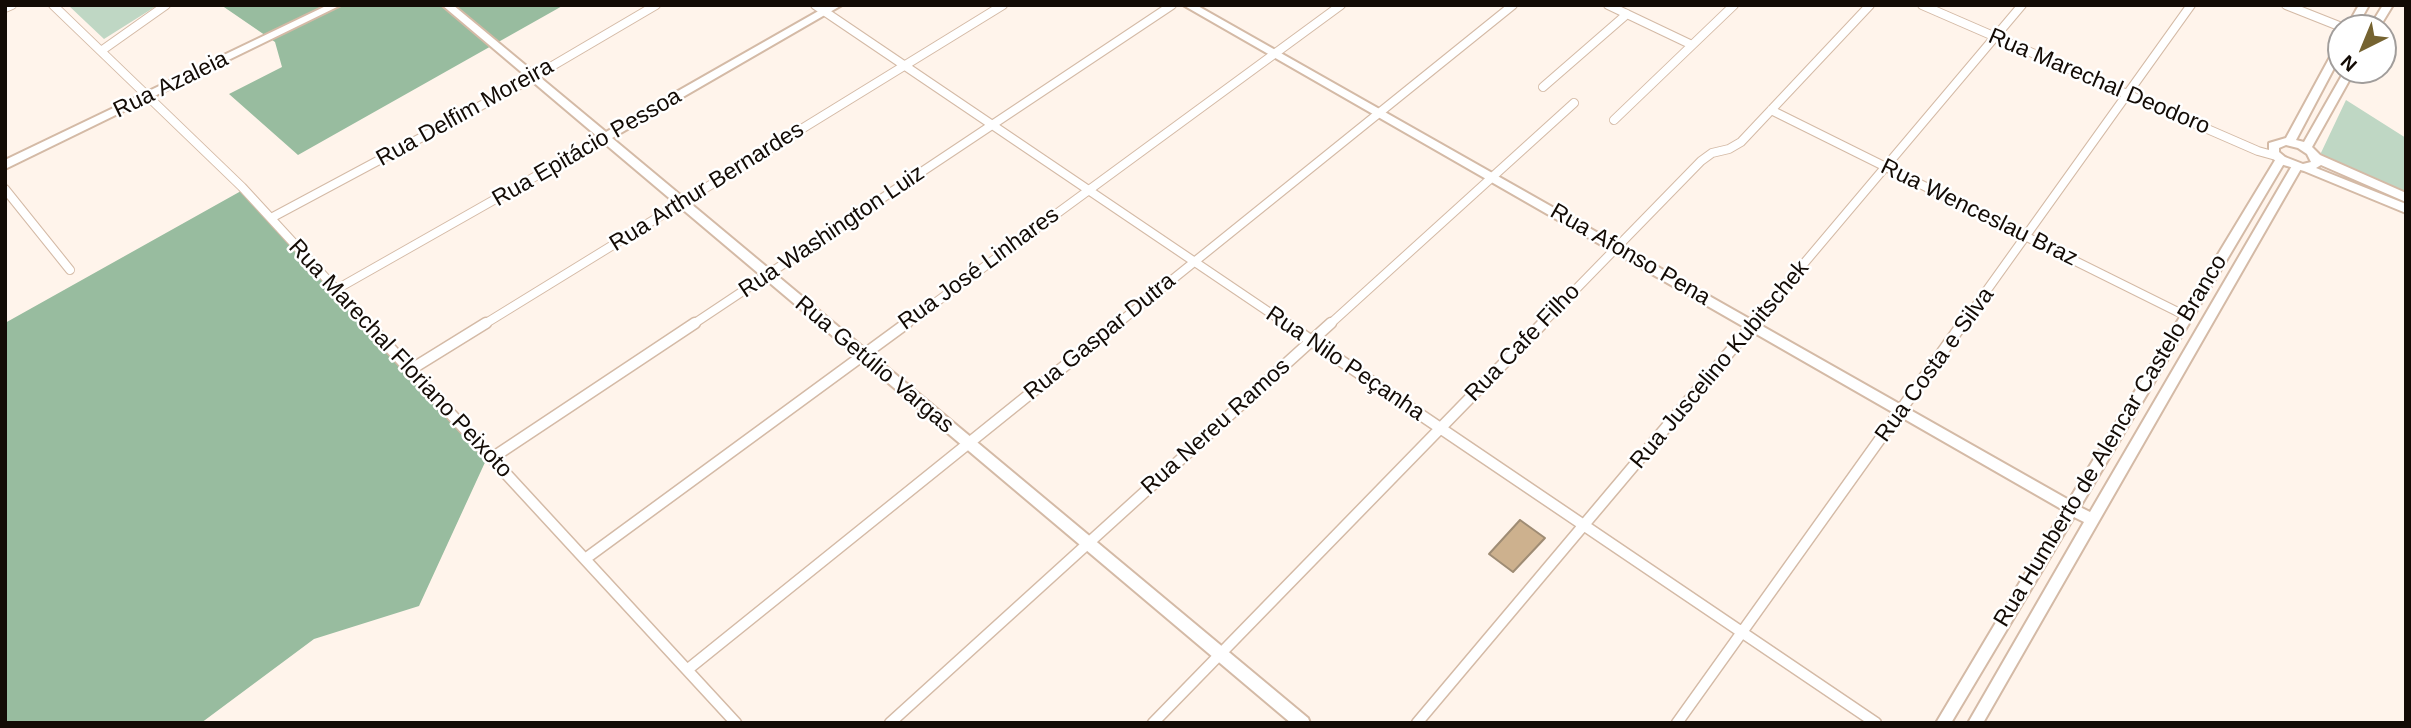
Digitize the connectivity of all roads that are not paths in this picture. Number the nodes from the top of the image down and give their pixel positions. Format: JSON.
{"nodes":[{"id":1,"x":12,"y":5,"type":"edge"},
{"id":2,"x":54,"y":5,"type":"edge"},
{"id":3,"x":166,"y":5,"type":"edge"},
{"id":4,"x":336,"y":5,"type":"edge"},
{"id":5,"x":447,"y":5,"type":"edge"},
{"id":6,"x":656,"y":5,"type":"edge"},
{"id":7,"x":815,"y":5,"type":"edge"},
{"id":8,"x":836,"y":5,"type":"edge"},
{"id":9,"x":1003,"y":5,"type":"edge"},
{"id":10,"x":1172,"y":5,"type":"edge"},
{"id":11,"x":1188,"y":5,"type":"edge"},
{"id":12,"x":1340,"y":5,"type":"edge"},
{"id":13,"x":1513,"y":5,"type":"edge"},
{"id":14,"x":1608,"y":5,"type":"edge"},
{"id":15,"x":1734,"y":5,"type":"edge"},
{"id":16,"x":1870,"y":5,"type":"edge"},
{"id":17,"x":1922,"y":5,"type":"edge"},
{"id":18,"x":2022,"y":5,"type":"edge"},
{"id":19,"x":2191,"y":5,"type":"edge"},
{"id":20,"x":2286,"y":5,"type":"edge"},
{"id":21,"x":5,"y":8,"type":"edge"},
{"id":22,"x":825,"y":12,"type":"junction"},
{"id":23,"x":1627,"y":14,"type":"junction"},
{"id":24,"x":2327,"y":21,"type":"edge"},
{"id":25,"x":1995,"y":37,"type":"junction"},
{"id":26,"x":1692,"y":45,"type":"junction"},
{"id":27,"x":101,"y":51,"type":"junction"},
{"id":28,"x":1274,"y":54,"type":"junction"},
{"id":29,"x":905,"y":66,"type":"junction"},
{"id":30,"x":2327,"y":72,"type":"edge"},
{"id":31,"x":531,"y":78,"type":"junction"},
{"id":32,"x":2342,"y":84,"type":"edge"},
{"id":33,"x":1543,"y":87,"type":"dead end"},
{"id":34,"x":2127,"y":95,"type":"junction"},
{"id":35,"x":147,"y":96,"type":"junction"},
{"id":36,"x":1574,"y":103,"type":"dead end"},
{"id":37,"x":1771,"y":110,"type":"junction"},
{"id":38,"x":1378,"y":113,"type":"junction"},
{"id":39,"x":1614,"y":120,"type":"dead end"},
{"id":40,"x":993,"y":125,"type":"junction"},
{"id":41,"x":600,"y":140,"type":"junction"},
{"id":42,"x":2290,"y":141,"type":"junction"},
{"id":43,"x":2306,"y":148,"type":"junction"},
{"id":44,"x":2279,"y":158,"type":"junction"},
{"id":45,"x":2316,"y":158,"type":"junction"},
{"id":46,"x":5,"y":166,"type":"edge"},
{"id":47,"x":1887,"y":167,"type":"junction"},
{"id":48,"x":2302,"y":167,"type":"junction"},
{"id":49,"x":1493,"y":178,"type":"junction"},
{"id":50,"x":5,"y":189,"type":"edge"},
{"id":51,"x":1089,"y":190,"type":"junction"},
{"id":52,"x":2406,"y":198,"type":"edge"},
{"id":53,"x":681,"y":203,"type":"junction"},
{"id":54,"x":2406,"y":209,"type":"edge"},
{"id":55,"x":271,"y":218,"type":"junction"},
{"id":56,"x":2027,"y":236,"type":"junction"},
{"id":57,"x":1616,"y":247,"type":"junction"},
{"id":58,"x":1194,"y":261,"type":"junction"},
{"id":59,"x":70,"y":270,"type":"dead end"},
{"id":60,"x":767,"y":275,"type":"junction"},
{"id":61,"x":337,"y":289,"type":"junction"},
{"id":62,"x":2186,"y":316,"type":"junction"},
{"id":63,"x":1753,"y":326,"type":"junction"},
{"id":64,"x":2206,"y":326,"type":"junction"},
{"id":65,"x":1311,"y":342,"type":"junction"},
{"id":66,"x":862,"y":354,"type":"junction"},
{"id":67,"x":411,"y":370,"type":"junction"},
{"id":68,"x":1903,"y":411,"type":"junction"},
{"id":69,"x":1441,"y":428,"type":"junction"},
{"id":70,"x":969,"y":444,"type":"junction"},
{"id":71,"x":492,"y":458,"type":"junction"},
{"id":72,"x":2071,"y":507,"type":"junction"},
{"id":73,"x":2092,"y":520,"type":"junction"},
{"id":74,"x":1584,"y":525,"type":"junction"},
{"id":75,"x":1088,"y":543,"type":"junction"},
{"id":76,"x":585,"y":559,"type":"junction"},
{"id":77,"x":1742,"y":633,"type":"junction"},
{"id":78,"x":1220,"y":654,"type":"junction"},
{"id":79,"x":687,"y":670,"type":"junction"},
{"id":80,"x":736,"y":723,"type":"edge"},
{"id":81,"x":890,"y":723,"type":"edge"},
{"id":82,"x":1153,"y":723,"type":"edge"},
{"id":83,"x":1303,"y":723,"type":"edge"},
{"id":84,"x":1416,"y":723,"type":"edge"},
{"id":85,"x":1677,"y":723,"type":"edge"},
{"id":86,"x":1876,"y":723,"type":"edge"},
{"id":87,"x":1942,"y":723,"type":"edge"},
{"id":88,"x":1975,"y":723,"type":"edge"}],
"edges":[{"from":1,"to":21,"type":"street"},
{"from":2,"to":27,"type":"street","name":"Rua Marechal Floriano Peixoto"},
{"from":3,"to":27,"type":"street"},
{"from":4,"to":35,"type":"street","name":"Rua Azaleia"},
{"from":5,"to":31,"type":"street","name":"Rua Getúlio Vargas"},
{"from":6,"to":31,"type":"street","name":"Rua Delfim Moreira"},
{"from":7,"to":22,"type":"street","name":"Rua Nilo Peçanha"},
{"from":8,"to":22,"type":"street","name":"Rua Epitácio Pessoa"},
{"from":9,"to":29,"type":"street","name":"Rua Arthur Bernardes"},
{"from":10,"to":40,"type":"street","name":"Rua Washington Luiz"},
{"from":11,"to":28,"type":"street","name":"Rua Afonso Pena"},
{"from":12,"to":28,"type":"street","name":"Rua José Linhares"},
{"from":13,"to":38,"type":"street","name":"Rua Gaspar Dutra"},
{"from":14,"to":23,"type":"street"},
{"from":15,"to":26,"type":"street"},
{"from":16,"to":37,"type":"street","name":"Rua Cafe Filho"},
{"from":17,"to":25,"type":"street","name":"Rua Marechal Deodoro"},
{"from":18,"to":25,"type":"street","name":"Rua Juscelino Kubitschek"},
{"from":19,"to":34,"type":"street","name":"Rua Costa e Silva"},
{"from":20,"to":24,"type":"street"},
{"from":22,"to":29,"type":"street","name":"Rua Nilo Peçanha"},
{"from":22,"to":41,"type":"street","name":"Rua Epitácio Pessoa"},
{"from":23,"to":26,"type":"street"},
{"from":23,"to":33,"type":"street"},
{"from":25,"to":34,"type":"street","name":"Rua Marechal Deodoro"},
{"from":25,"to":47,"type":"street","name":"Rua Juscelino Kubitschek"},
{"from":26,"to":39,"type":"street"},
{"from":27,"to":35,"type":"street","name":"Rua Marechal Floriano Peixoto"},
{"from":28,"to":38,"type":"street","name":"Rua Afonso Pena"},
{"from":28,"to":51,"type":"street","name":"Rua José Linhares"},
{"from":29,"to":40,"type":"street","name":"Rua Nilo Peçanha"},
{"from":29,"to":53,"type":"street","name":"Rua Arthur Bernardes"},
{"from":30,"to":42,"type":"main road"},
{"from":31,"to":41,"type":"street","name":"Rua Getúlio Vargas"},
{"from":31,"to":55,"type":"street","name":"Rua Delfim Moreira"},
{"from":32,"to":43,"type":"street"},
{"from":34,"to":44,"type":"street","name":"Rua Marechal Deodoro"},
{"from":34,"to":56,"type":"street","name":"Rua Costa e Silva"},
{"from":35,"to":46,"type":"street","name":"Rua Azaleia"},
{"from":35,"to":55,"type":"street","name":"Rua Marechal Floriano Peixoto"},
{"from":36,"to":49,"type":"street","name":"Rua Nereu Ramos"},
{"from":37,"to":47,"type":"street","name":"Rua Wenceslau Braz"},
{"from":37,"to":57,"type":"street","name":"Rua Cafe Filho"},
{"from":38,"to":49,"type":"street","name":"Rua Afonso Pena"},
{"from":38,"to":58,"type":"street","name":"Rua Gaspar Dutra"},
{"from":40,"to":51,"type":"street","name":"Rua Nilo Peçanha"},
{"from":40,"to":60,"type":"street","name":"Rua Washington Luiz"},
{"from":41,"to":53,"type":"street","name":"Rua Getúlio Vargas"},
{"from":41,"to":61,"type":"street","name":"Rua Epitácio Pessoa"},
{"from":42,"to":43,"type":"street"},
{"from":42,"to":44,"type":"street","name":"Rua Humberto de Alencar Castelo Branco"},
{"from":43,"to":45,"type":"street"},
{"from":44,"to":48,"type":"street"},
{"from":44,"to":62,"type":"street","name":"Rua Humberto de Alencar Castelo Branco"},
{"from":45,"to":48,"type":"street","name":"Rua Humberto de Alencar Castelo Branco"},
{"from":45,"to":52,"type":"street"},
{"from":47,"to":56,"type":"street","name":"Rua Wenceslau Braz"},
{"from":47,"to":63,"type":"street","name":"Rua Juscelino Kubitschek"},
{"from":48,"to":54,"type":"street"},
{"from":48,"to":64,"type":"street","name":"Rua Humberto de Alencar Castelo Branco"},
{"from":49,"to":57,"type":"street","name":"Rua Afonso Pena"},
{"from":49,"to":65,"type":"street","name":"Rua Nereu Ramos"},
{"from":50,"to":59,"type":"street"},
{"from":51,"to":58,"type":"street","name":"Rua Nilo Peçanha"},
{"from":51,"to":66,"type":"street","name":"Rua José Linhares"},
{"from":53,"to":60,"type":"street","name":"Rua Getúlio Vargas"},
{"from":53,"to":67,"type":"street","name":"Rua Arthur Bernardes"},
{"from":55,"to":61,"type":"street","name":"Rua Marechal Floriano Peixoto"},
{"from":56,"to":62,"type":"street","name":"Rua Wenceslau Braz"},
{"from":56,"to":68,"type":"street","name":"Rua Costa e Silva"},
{"from":57,"to":63,"type":"street","name":"Rua Afonso Pena"},
{"from":57,"to":69,"type":"street","name":"Rua Cafe Filho"},
{"from":58,"to":65,"type":"street","name":"Rua Nilo Peçanha"},
{"from":58,"to":70,"type":"street","name":"Rua Gaspar Dutra"},
{"from":60,"to":66,"type":"street","name":"Rua Getúlio Vargas"},
{"from":60,"to":71,"type":"street","name":"Rua Washington Luiz"},
{"from":61,"to":67,"type":"street","name":"Rua Marechal Floriano Peixoto"},
{"from":62,"to":64,"type":"street"},
{"from":62,"to":72,"type":"street","name":"Rua Humberto de Alencar Castelo Branco"},
{"from":63,"to":68,"type":"street","name":"Rua Afonso Pena"},
{"from":63,"to":74,"type":"street","name":"Rua Juscelino Kubitschek"},
{"from":64,"to":73,"type":"street","name":"Rua Humberto de Alencar Castelo Branco"},
{"from":65,"to":69,"type":"street","name":"Rua Nilo Peçanha"},
{"from":65,"to":75,"type":"street","name":"Rua Nereu Ramos"},
{"from":66,"to":70,"type":"street","name":"Rua Getúlio Vargas"},
{"from":66,"to":76,"type":"street","name":"Rua José Linhares"},
{"from":67,"to":71,"type":"street","name":"Rua Marechal Floriano Peixoto"},
{"from":68,"to":72,"type":"street","name":"Rua Afonso Pena"},
{"from":68,"to":77,"type":"street","name":"Rua Costa e Silva"},
{"from":69,"to":74,"type":"street","name":"Rua Nilo Peçanha"},
{"from":69,"to":78,"type":"street","name":"Rua Cafe Filho"},
{"from":70,"to":75,"type":"street","name":"Rua Getúlio Vargas"},
{"from":70,"to":79,"type":"street","name":"Rua Gaspar Dutra"},
{"from":71,"to":76,"type":"street","name":"Rua Marechal Floriano Peixoto"},
{"from":72,"to":73,"type":"street","name":"Rua Afonso Pena"},
{"from":72,"to":87,"type":"street","name":"Rua Humberto de Alencar Castelo Branco"},
{"from":73,"to":88,"type":"street","name":"Rua Humberto de Alencar Castelo Branco"},
{"from":74,"to":77,"type":"street","name":"Rua Nilo Peçanha"},
{"from":74,"to":84,"type":"street","name":"Rua Juscelino Kubitschek"},
{"from":75,"to":78,"type":"street","name":"Rua Getúlio Vargas"},
{"from":75,"to":81,"type":"street","name":"Rua Nereu Ramos"},
{"from":76,"to":79,"type":"street","name":"Rua Marechal Floriano Peixoto"},
{"from":77,"to":85,"type":"street","name":"Rua Costa e Silva"},
{"from":77,"to":86,"type":"street","name":"Rua Nilo Peçanha"},
{"from":78,"to":82,"type":"street","name":"Rua Cafe Filho"},
{"from":78,"to":83,"type":"street","name":"Rua Getúlio Vargas"},
{"from":79,"to":80,"type":"street","name":"Rua Marechal Floriano Peixoto"}]}
